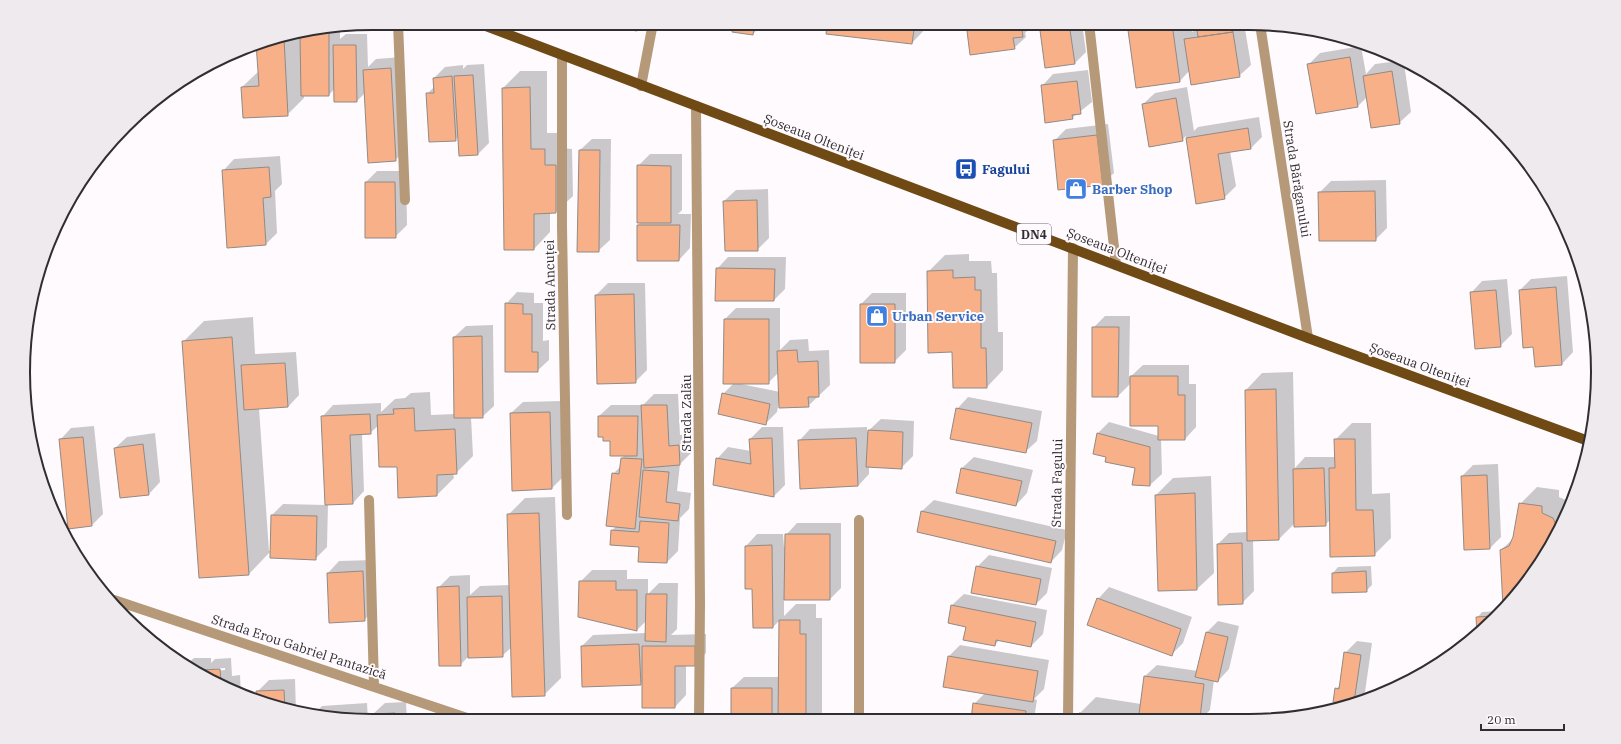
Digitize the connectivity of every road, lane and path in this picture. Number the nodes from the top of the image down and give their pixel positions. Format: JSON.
{"nodes":[{"id":1,"x":398,"y":30,"type":"edge"},
{"id":2,"x":496,"y":30,"type":"edge"},
{"id":3,"x":652,"y":30,"type":"edge"},
{"id":4,"x":1090,"y":30,"type":"edge"},
{"id":5,"x":1261,"y":31,"type":"edge"},
{"id":6,"x":562,"y":55,"type":"junction"},
{"id":7,"x":641,"y":86,"type":"junction"},
{"id":8,"x":696,"y":106,"type":"junction"},
{"id":9,"x":405,"y":200,"type":"dead end"},
{"id":10,"x":1073,"y":248,"type":"junction"},
{"id":11,"x":1116,"y":265,"type":"junction"},
{"id":12,"x":1308,"y":338,"type":"junction"},
{"id":13,"x":1584,"y":439,"type":"edge"},
{"id":14,"x":369,"y":500,"type":"dead end"},
{"id":15,"x":567,"y":515,"type":"dead end"},
{"id":16,"x":859,"y":520,"type":"dead end"},
{"id":17,"x":119,"y":602,"type":"edge"},
{"id":18,"x":374,"y":686,"type":"junction"},
{"id":19,"x":456,"y":714,"type":"edge"},
{"id":20,"x":699,"y":714,"type":"edge"},
{"id":21,"x":859,"y":714,"type":"edge"},
{"id":22,"x":1068,"y":714,"type":"edge"}],
"edges":[{"from":1,"to":9,"type":"street"},
{"from":2,"to":6,"type":"main road","name":"Șoseaua Olteniței","number":"DN4"},
{"from":3,"to":7,"type":"street"},
{"from":4,"to":11,"type":"street"},
{"from":5,"to":12,"type":"street","name":"Strada Bărăganului"},
{"from":6,"to":7,"type":"main road","name":"Șoseaua Olteniței","number":"DN4"},
{"from":6,"to":15,"type":"street","name":"Strada Ancuței"},
{"from":7,"to":8,"type":"main road","name":"Șoseaua Olteniței","number":"DN4"},
{"from":8,"to":10,"type":"main road","name":"Șoseaua Olteniței","number":"DN4"},
{"from":8,"to":20,"type":"street","name":"Strada Zalău"},
{"from":10,"to":11,"type":"main road","name":"Șoseaua Olteniței","number":"DN4"},
{"from":10,"to":22,"type":"street","name":"Strada Fagului"},
{"from":11,"to":12,"type":"main road","name":"Șoseaua Olteniței","number":"DN4"},
{"from":12,"to":13,"type":"main road","name":"Șoseaua Olteniței","number":"DN4"},
{"from":14,"to":18,"type":"street"},
{"from":16,"to":21,"type":"street"},
{"from":17,"to":18,"type":"street","name":"Strada Erou Gabriel Pantazică"},
{"from":18,"to":19,"type":"street","name":"Strada Erou Gabriel Pantazică"}]}
